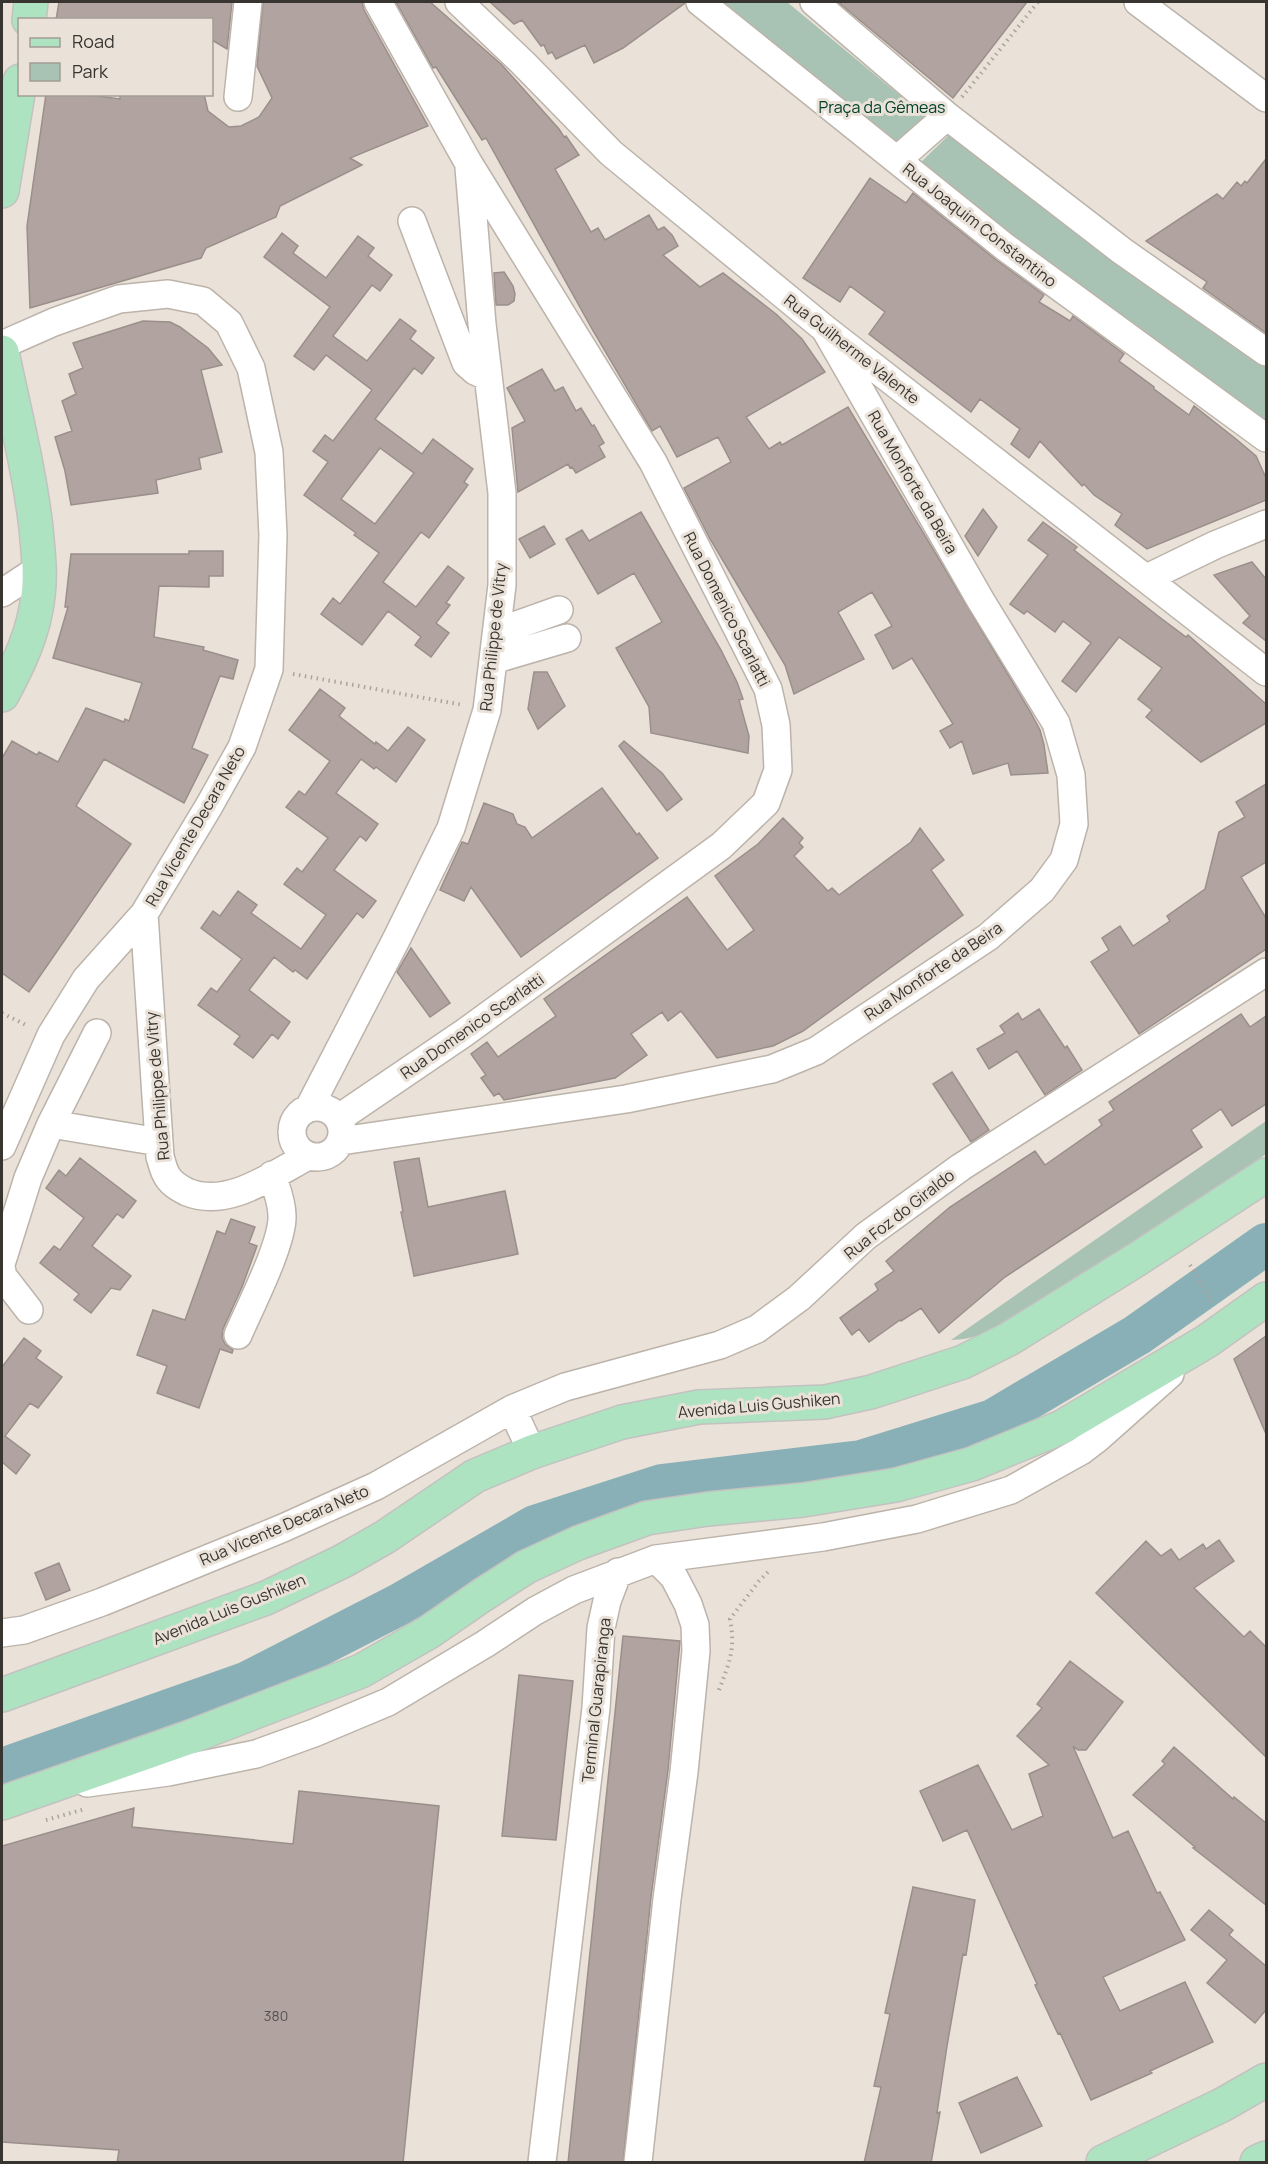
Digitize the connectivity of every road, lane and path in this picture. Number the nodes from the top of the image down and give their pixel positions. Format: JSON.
{"nodes":[{"id":1,"x":32,"y":2,"type":"edge"},
{"id":2,"x":248,"y":2,"type":"edge"},
{"id":3,"x":378,"y":2,"type":"edge"},
{"id":4,"x":459,"y":2,"type":"edge"},
{"id":5,"x":700,"y":2,"type":"edge"},
{"id":6,"x":814,"y":2,"type":"edge"},
{"id":7,"x":1038,"y":2,"type":"edge"},
{"id":8,"x":1138,"y":2,"type":"edge"},
{"id":9,"x":29,"y":18,"type":"edge"},
{"id":10,"x":18,"y":93,"type":"edge"},
{"id":11,"x":238,"y":97,"type":"dead end"},
{"id":12,"x":1266,"y":98,"type":"edge"},
{"id":13,"x":947,"y":116,"type":"junction"},
{"id":14,"x":897,"y":160,"type":"junction"},
{"id":15,"x":469,"y":164,"type":"junction"},
{"id":16,"x":2,"y":191,"type":"edge"},
{"id":17,"x":412,"y":221,"type":"dead end"},
{"id":18,"x":825,"y":329,"type":"junction"},
{"id":19,"x":2,"y":345,"type":"edge"},
{"id":20,"x":2,"y":352,"type":"edge"},
{"id":21,"x":1266,"y":352,"type":"edge"},
{"id":22,"x":488,"y":377,"type":"junction"},
{"id":23,"x":1266,"y":438,"type":"edge"},
{"id":24,"x":1266,"y":524,"type":"edge"},
{"id":25,"x":40,"y":568,"type":"junction"},
{"id":26,"x":1146,"y":578,"type":"junction"},
{"id":27,"x":2,"y":593,"type":"edge"},
{"id":28,"x":559,"y":610,"type":"dead end"},
{"id":29,"x":496,"y":632,"type":"junction"},
{"id":30,"x":567,"y":638,"type":"dead end"},
{"id":31,"x":493,"y":660,"type":"junction"},
{"id":32,"x":268,"y":669,"type":"junction"},
{"id":33,"x":1266,"y":672,"type":"edge"},
{"id":34,"x":2,"y":695,"type":"edge"},
{"id":35,"x":487,"y":710,"type":"junction"},
{"id":36,"x":144,"y":914,"type":"junction"},
{"id":37,"x":1266,"y":972,"type":"edge"},
{"id":38,"x":97,"y":1033,"type":"dead end"},
{"id":39,"x":309,"y":1108,"type":"junction"},
{"id":40,"x":51,"y":1124,"type":"junction"},
{"id":41,"x":341,"y":1129,"type":"junction"},
{"id":42,"x":159,"y":1142,"type":"junction"},
{"id":43,"x":2,"y":1146,"type":"edge"},
{"id":44,"x":300,"y":1148,"type":"junction"},
{"id":45,"x":272,"y":1175,"type":"junction"},
{"id":46,"x":1266,"y":1175,"type":"edge"},
{"id":47,"x":240,"y":1191,"type":"junction"},
{"id":48,"x":2,"y":1261,"type":"edge"},
{"id":49,"x":1190,"y":1265,"type":"dead end"},
{"id":50,"x":2,"y":1271,"type":"edge"},
{"id":51,"x":1266,"y":1299,"type":"edge"},
{"id":52,"x":1214,"y":1305,"type":"dead end"},
{"id":53,"x":29,"y":1310,"type":"dead end"},
{"id":54,"x":238,"y":1335,"type":"dead end"},
{"id":55,"x":1207,"y":1341,"type":"junction"},
{"id":56,"x":512,"y":1409,"type":"junction"},
{"id":57,"x":532,"y":1452,"type":"junction"},
{"id":58,"x":656,"y":1559,"type":"junction"},
{"id":59,"x":775,"y":1565,"type":"dead end"},
{"id":60,"x":618,"y":1572,"type":"junction"},
{"id":61,"x":2,"y":1633,"type":"edge"},
{"id":62,"x":717,"y":1693,"type":"dead end"},
{"id":63,"x":2,"y":1695,"type":"edge"},
{"id":64,"x":38,"y":1789,"type":"junction"},
{"id":65,"x":2,"y":1803,"type":"edge"},
{"id":66,"x":1266,"y":2080,"type":"edge"},
{"id":67,"x":1266,"y":2158,"type":"edge"},
{"id":68,"x":542,"y":2163,"type":"edge"},
{"id":69,"x":638,"y":2163,"type":"edge"},
{"id":70,"x":1103,"y":2163,"type":"edge"},
{"id":71,"x":1257,"y":2163,"type":"edge"}],
"edges":[{"from":1,"to":9,"type":"main road"},
{"from":2,"to":11,"type":"street"},
{"from":3,"to":15,"type":"street","name":"Rua Domenico Scarlatti"},
{"from":4,"to":18,"type":"street","name":"Rua Guilherme Valente"},
{"from":5,"to":14,"type":"street","name":"Rua Joaquim Constantino"},
{"from":6,"to":13,"type":"street"},
{"from":7,"to":13,"type":"path"},
{"from":8,"to":12,"type":"street"},
{"from":10,"to":16,"type":"main road"},
{"from":13,"to":14,"type":"street"},
{"from":13,"to":21,"type":"street"},
{"from":14,"to":23,"type":"street","name":"Rua Joaquim Constantino"},
{"from":15,"to":22,"type":"street","name":"Rua Philippe de Vitry"},
{"from":15,"to":41,"type":"street","name":"Rua Domenico Scarlatti"},
{"from":17,"to":22,"type":"street"},
{"from":18,"to":26,"type":"street","name":"Rua Guilherme Valente"},
{"from":18,"to":41,"type":"street","name":"Rua Monforte da Beira"},
{"from":19,"to":32,"type":"street","name":"Rua Vicente Decara Neto"},
{"from":20,"to":25,"type":"main road"},
{"from":22,"to":29,"type":"street","name":"Rua Philippe de Vitry"},
{"from":24,"to":26,"type":"street"},
{"from":25,"to":27,"type":"street"},
{"from":25,"to":34,"type":"main road"},
{"from":26,"to":33,"type":"street","name":"Rua Guilherme Valente"},
{"from":28,"to":29,"type":"street"},
{"from":29,"to":31,"type":"street","name":"Rua Philippe de Vitry"},
{"from":30,"to":31,"type":"street"},
{"from":31,"to":35,"type":"street","name":"Rua Philippe de Vitry"},
{"from":32,"to":35,"type":"path"},
{"from":32,"to":36,"type":"street","name":"Rua Vicente Decara Neto"},
{"from":35,"to":39,"type":"street","name":"Rua Philippe de Vitry"},
{"from":36,"to":42,"type":"street","name":"Rua Philippe de Vitry"},
{"from":36,"to":43,"type":"street","name":"Rua Vicente Decara Neto"},
{"from":37,"to":56,"type":"street","name":"Rua Foz do Giraldo"},
{"from":38,"to":40,"type":"street"},
{"from":39,"to":41,"type":"street"},
{"from":39,"to":44,"type":"street"},
{"from":40,"to":42,"type":"street"},
{"from":40,"to":48,"type":"street"},
{"from":41,"to":44,"type":"street"},
{"from":42,"to":47,"type":"street","name":"Rua Philippe de Vitry"},
{"from":44,"to":45,"type":"street","name":"Rua Philippe de Vitry"},
{"from":44,"to":47,"type":"street"},
{"from":45,"to":47,"type":"street","name":"Rua Philippe de Vitry"},
{"from":45,"to":54,"type":"street"},
{"from":46,"to":57,"type":"main road","name":"Avenida Luis Gushiken"},
{"from":49,"to":52,"type":"path"},
{"from":50,"to":53,"type":"street"},
{"from":51,"to":55,"type":"main road"},
{"from":55,"to":58,"type":"street"},
{"from":55,"to":64,"type":"main road"},
{"from":56,"to":57,"type":"street"},
{"from":56,"to":61,"type":"street","name":"Rua Vicente Decara Neto"},
{"from":57,"to":63,"type":"main road","name":"Avenida Luis Gushiken"},
{"from":58,"to":60,"type":"street"},
{"from":58,"to":69,"type":"street"},
{"from":59,"to":62,"type":"path"},
{"from":60,"to":64,"type":"street"},
{"from":60,"to":68,"type":"street","name":"Terminal Guarapiranga"},
{"from":64,"to":65,"type":"main road"},
{"from":66,"to":70,"type":"main road"},
{"from":67,"to":71,"type":"main road"}]}
